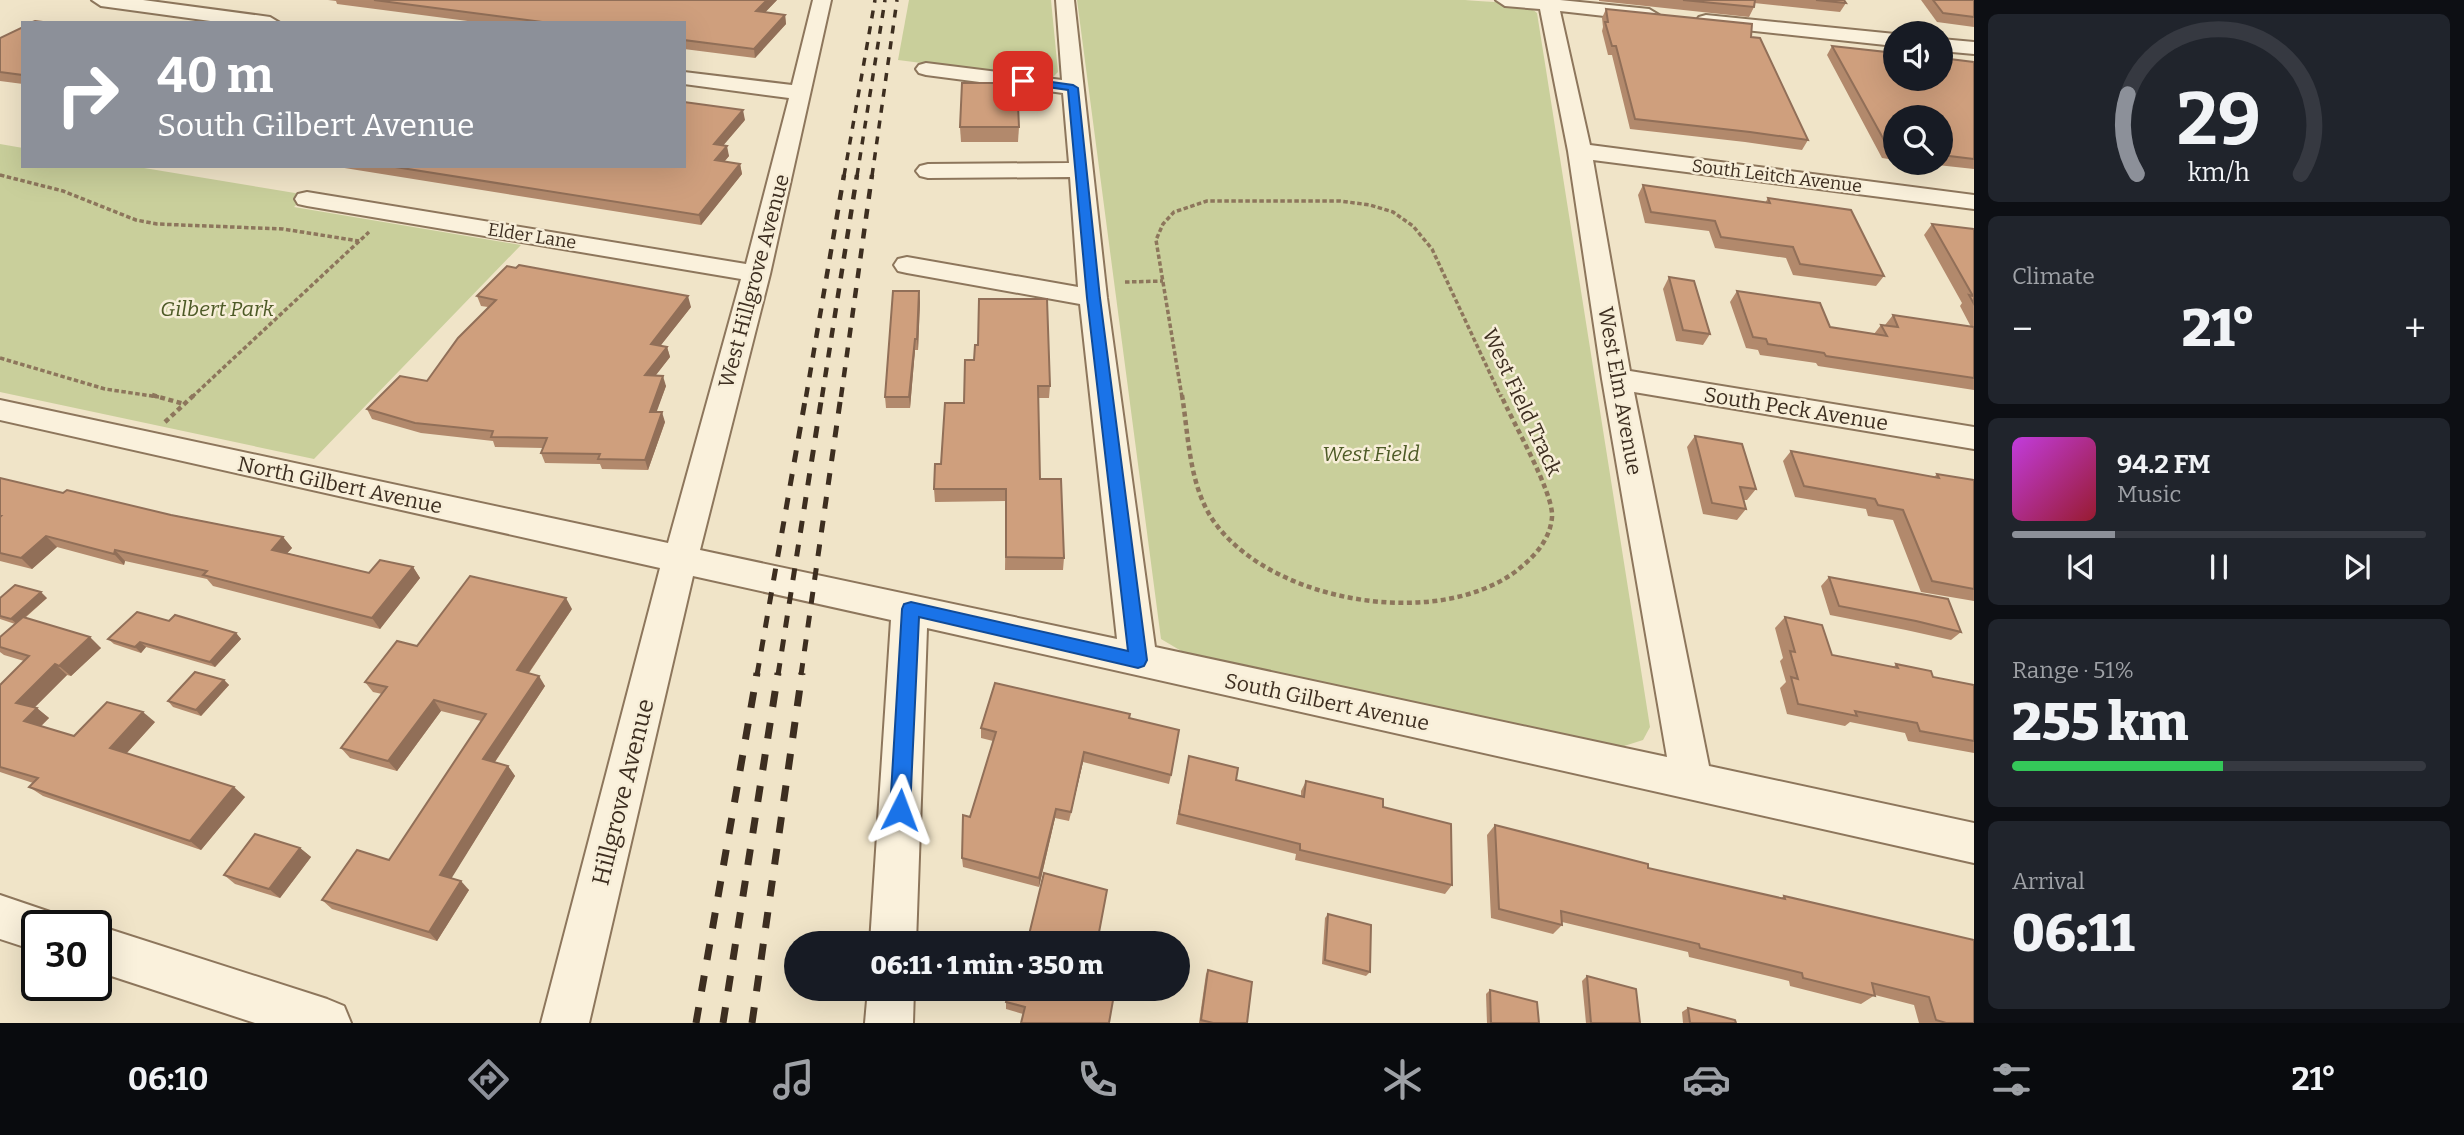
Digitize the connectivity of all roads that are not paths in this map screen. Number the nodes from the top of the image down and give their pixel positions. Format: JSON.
{"nodes":[{"id":1,"x":101,"y":0,"type":"edge"},
{"id":2,"x":822,"y":0,"type":"edge"},
{"id":3,"x":1065,"y":0,"type":"edge"},
{"id":4,"x":1505,"y":0,"type":"edge"},
{"id":5,"x":1548,"y":2,"type":"edge"},
{"id":6,"x":1666,"y":17,"type":"edge"},
{"id":7,"x":1693,"y":19,"type":"edge"},
{"id":8,"x":255,"y":21,"type":"edge"},
{"id":9,"x":1883,"y":39,"type":"edge"},
{"id":10,"x":1953,"y":46,"type":"edge"},
{"id":11,"x":1974,"y":48,"type":"edge"},
{"id":12,"x":926,"y":69,"type":"dead end"},
{"id":13,"x":686,"y":78,"type":"edge"},
{"id":14,"x":1073,"y":88,"type":"junction"},
{"id":15,"x":802,"y":93,"type":"junction"},
{"id":16,"x":1580,"y":151,"type":"junction"},
{"id":17,"x":928,"y":170,"type":"dead end"},
{"id":18,"x":1081,"y":170,"type":"junction"},
{"id":19,"x":307,"y":199,"type":"dead end"},
{"id":20,"x":1974,"y":202,"type":"edge"},
{"id":21,"x":907,"y":265,"type":"dead end"},
{"id":22,"x":757,"y":274,"type":"junction"},
{"id":23,"x":1093,"y":298,"type":"junction"},
{"id":24,"x":1617,"y":379,"type":"junction"},
{"id":25,"x":0,"y":410,"type":"edge"},
{"id":26,"x":1974,"y":438,"type":"edge"},
{"id":27,"x":680,"y":561,"type":"junction"},
{"id":28,"x":911,"y":609,"type":"junction"},
{"id":29,"x":1138,"y":660,"type":"junction"},
{"id":30,"x":1692,"y":781,"type":"junction"},
{"id":31,"x":1974,"y":843,"type":"edge"},
{"id":32,"x":0,"y":917,"type":"edge"},
{"id":33,"x":21,"y":924,"type":"edge"},
{"id":34,"x":894,"y":931,"type":"edge"},
{"id":35,"x":112,"y":953,"type":"edge"},
{"id":36,"x":890,"y":1001,"type":"edge"},
{"id":37,"x":327,"y":1023,"type":"edge"},
{"id":38,"x":565,"y":1023,"type":"edge"},
{"id":39,"x":889,"y":1023,"type":"edge"}],
"edges":[{"from":1,"to":8,"type":"street"},
{"from":2,"to":15,"type":"street","name":"West Hillgrove Avenue"},
{"from":3,"to":14,"type":"street"},
{"from":4,"to":5,"type":"street"},
{"from":5,"to":6,"type":"street"},
{"from":5,"to":16,"type":"street","name":"West Elm Avenue"},
{"from":7,"to":9,"type":"street"},
{"from":10,"to":11,"type":"street"},
{"from":12,"to":14,"type":"street"},
{"from":13,"to":15,"type":"street"},
{"from":14,"to":18,"type":"street"},
{"from":15,"to":22,"type":"street","name":"West Hillgrove Avenue"},
{"from":16,"to":20,"type":"street","name":"South Leitch Avenue"},
{"from":16,"to":24,"type":"street","name":"West Elm Avenue"},
{"from":17,"to":18,"type":"street"},
{"from":18,"to":23,"type":"street"},
{"from":19,"to":22,"type":"street","name":"Elder Lane"},
{"from":21,"to":23,"type":"street"},
{"from":22,"to":27,"type":"street","name":"West Hillgrove Avenue"},
{"from":23,"to":29,"type":"street"},
{"from":24,"to":26,"type":"street","name":"South Peck Avenue"},
{"from":24,"to":30,"type":"street","name":"West Elm Avenue"},
{"from":25,"to":27,"type":"street","name":"North Gilbert Avenue"},
{"from":27,"to":28,"type":"street","name":"South Gilbert Avenue"},
{"from":27,"to":38,"type":"street","name":"Hillgrove Avenue"},
{"from":28,"to":29,"type":"street","name":"South Gilbert Avenue"},
{"from":28,"to":34,"type":"street"},
{"from":29,"to":30,"type":"street","name":"South Gilbert Avenue"},
{"from":30,"to":31,"type":"street","name":"South Gilbert Avenue"},
{"from":32,"to":33,"type":"street"},
{"from":35,"to":37,"type":"street"},
{"from":36,"to":39,"type":"street"}]}
